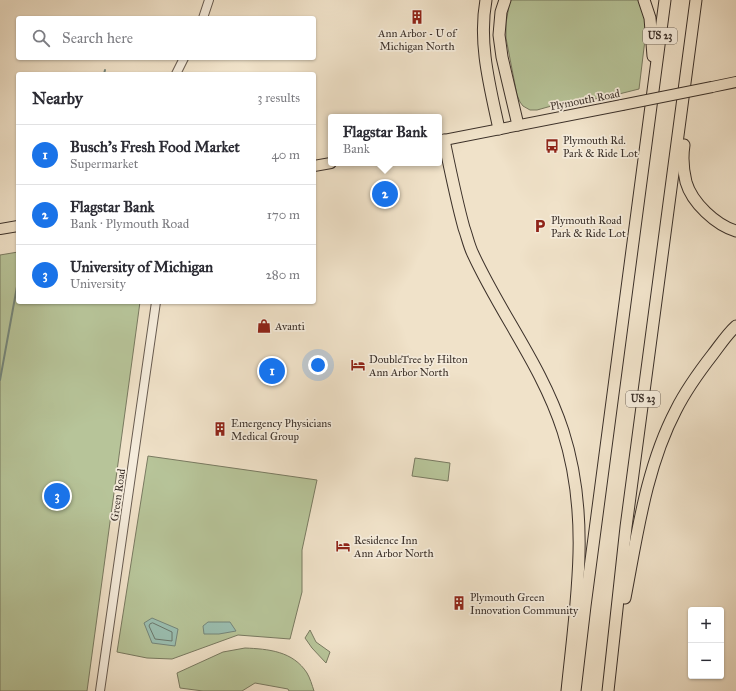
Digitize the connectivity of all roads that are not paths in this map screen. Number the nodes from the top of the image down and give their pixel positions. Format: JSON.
{"nodes":[{"id":1,"x":209,"y":0,"type":"edge"},
{"id":2,"x":486,"y":0,"type":"edge"},
{"id":3,"x":505,"y":0,"type":"edge"},
{"id":4,"x":644,"y":0,"type":"edge"},
{"id":5,"x":665,"y":0,"type":"edge"},
{"id":6,"x":696,"y":0,"type":"edge"},
{"id":7,"x":204,"y":16,"type":"edge"},
{"id":8,"x":689,"y":54,"type":"junction"},
{"id":9,"x":183,"y":60,"type":"edge"},
{"id":10,"x":655,"y":71,"type":"junction"},
{"id":11,"x":177,"y":72,"type":"edge"},
{"id":12,"x":736,"y":82,"type":"edge"},
{"id":13,"x":518,"y":125,"type":"junction"},
{"id":14,"x":499,"y":129,"type":"junction"},
{"id":15,"x":442,"y":140,"type":"edge"},
{"id":16,"x":328,"y":164,"type":"edge"},
{"id":17,"x":316,"y":166,"type":"edge"},
{"id":18,"x":16,"y":226,"type":"edge"},
{"id":19,"x":0,"y":230,"type":"edge"},
{"id":20,"x":736,"y":231,"type":"edge"},
{"id":21,"x":156,"y":304,"type":"edge"},
{"id":22,"x":736,"y":326,"type":"edge"},
{"id":23,"x":609,"y":679,"type":"junction"},
{"id":24,"x":100,"y":691,"type":"edge"},
{"id":25,"x":567,"y":691,"type":"edge"},
{"id":26,"x":575,"y":691,"type":"edge"},
{"id":27,"x":608,"y":691,"type":"edge"}],
"edges":[{"from":1,"to":7,"type":"street"},
{"from":2,"to":14,"type":"highway"},
{"from":3,"to":13,"type":"highway"},
{"from":4,"to":10,"type":"highway"},
{"from":5,"to":10,"type":"highway","number":"US 23"},
{"from":6,"to":8,"type":"highway","number":"US 23"},
{"from":8,"to":20,"type":"highway"},
{"from":8,"to":23,"type":"highway","number":"US 23"},
{"from":9,"to":11,"type":"street"},
{"from":10,"to":26,"type":"highway","number":"US 23"},
{"from":12,"to":13,"type":"main road","name":"Plymouth Road","bridge":true},
{"from":13,"to":14,"type":"main road","name":"Plymouth Road"},
{"from":14,"to":15,"type":"main road","name":"Plymouth Road"},
{"from":15,"to":25,"type":"highway"},
{"from":16,"to":17,"type":"main road"},
{"from":18,"to":19,"type":"main road"},
{"from":21,"to":24,"type":"street","name":"Green Road"},
{"from":22,"to":23,"type":"highway"},
{"from":23,"to":27,"type":"highway","number":"US 23"}]}
